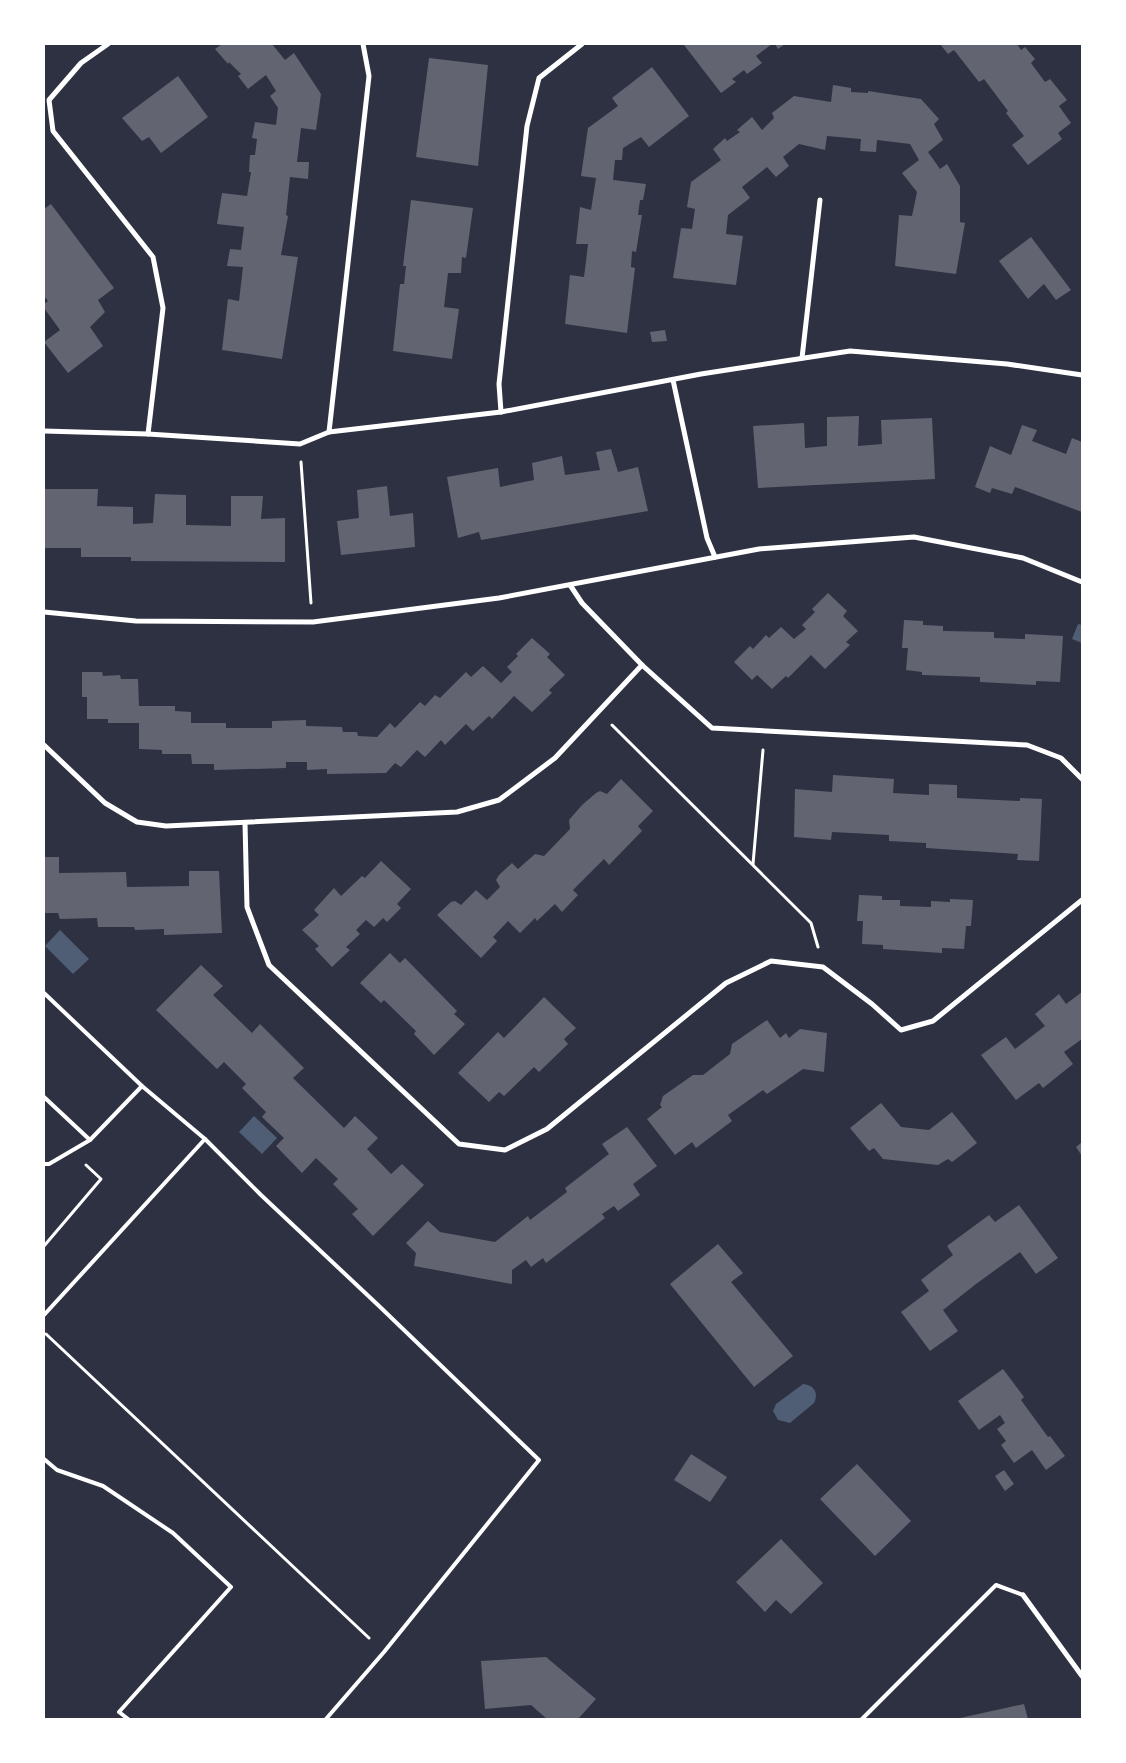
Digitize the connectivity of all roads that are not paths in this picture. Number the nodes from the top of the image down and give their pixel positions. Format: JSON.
{"nodes":[{"id":1,"x":108,"y":44,"type":"edge"},
{"id":2,"x":363,"y":44,"type":"edge"},
{"id":3,"x":582,"y":44,"type":"edge"},
{"id":4,"x":820,"y":200,"type":"dead end"},
{"id":5,"x":802,"y":358,"type":"junction"},
{"id":6,"x":1082,"y":375,"type":"edge"},
{"id":7,"x":673,"y":380,"type":"junction"},
{"id":8,"x":501,"y":412,"type":"junction"},
{"id":9,"x":44,"y":431,"type":"edge"},
{"id":10,"x":329,"y":432,"type":"junction"},
{"id":11,"x":148,"y":434,"type":"junction"},
{"id":12,"x":715,"y":558,"type":"junction"},
{"id":13,"x":1082,"y":582,"type":"edge"},
{"id":14,"x":570,"y":586,"type":"junction"},
{"id":15,"x":44,"y":612,"type":"edge"},
{"id":16,"x":642,"y":666,"type":"junction"},
{"id":17,"x":44,"y":745,"type":"edge"},
{"id":18,"x":1082,"y":779,"type":"edge"},
{"id":19,"x":245,"y":823,"type":"junction"},
{"id":20,"x":1082,"y":900,"type":"edge"},
{"id":21,"x":44,"y":993,"type":"edge"},
{"id":22,"x":142,"y":1086,"type":"junction"},
{"id":23,"x":44,"y":1097,"type":"edge"},
{"id":24,"x":206,"y":1139,"type":"junction"},
{"id":25,"x":90,"y":1140,"type":"junction"},
{"id":26,"x":44,"y":1164,"type":"edge"},
{"id":27,"x":44,"y":1315,"type":"edge"},
{"id":28,"x":44,"y":1460,"type":"edge"},
{"id":29,"x":1023,"y":1595,"type":"joint"},
{"id":30,"x":1082,"y":1676,"type":"edge"},
{"id":31,"x":128,"y":1719,"type":"edge"},
{"id":32,"x":326,"y":1719,"type":"edge"},
{"id":33,"x":862,"y":1719,"type":"edge"}],
"edges":[{"from":1,"to":11,"type":"street"},
{"from":2,"to":10,"type":"street"},
{"from":3,"to":8,"type":"street"},
{"from":4,"to":5,"type":"street"},
{"from":5,"to":6,"type":"street"},
{"from":5,"to":7,"type":"street"},
{"from":7,"to":8,"type":"street"},
{"from":7,"to":12,"type":"street"},
{"from":8,"to":10,"type":"street"},
{"from":9,"to":11,"type":"street"},
{"from":10,"to":11,"type":"street"},
{"from":12,"to":13,"type":"street"},
{"from":12,"to":14,"type":"street"},
{"from":14,"to":15,"type":"street"},
{"from":14,"to":16,"type":"street"},
{"from":16,"to":18,"type":"street"},
{"from":16,"to":19,"type":"street"},
{"from":17,"to":19,"type":"street"},
{"from":19,"to":20,"type":"street"},
{"from":21,"to":22,"type":"lane"},
{"from":22,"to":24,"type":"lane"},
{"from":22,"to":25,"type":"lane"},
{"from":23,"to":25,"type":"lane"},
{"from":24,"to":27,"type":"lane"},
{"from":24,"to":32,"type":"lane"},
{"from":25,"to":26,"type":"lane"},
{"from":28,"to":31,"type":"lane"},
{"from":29,"to":30,"type":"street"},
{"from":29,"to":33,"type":"lane"}]}
